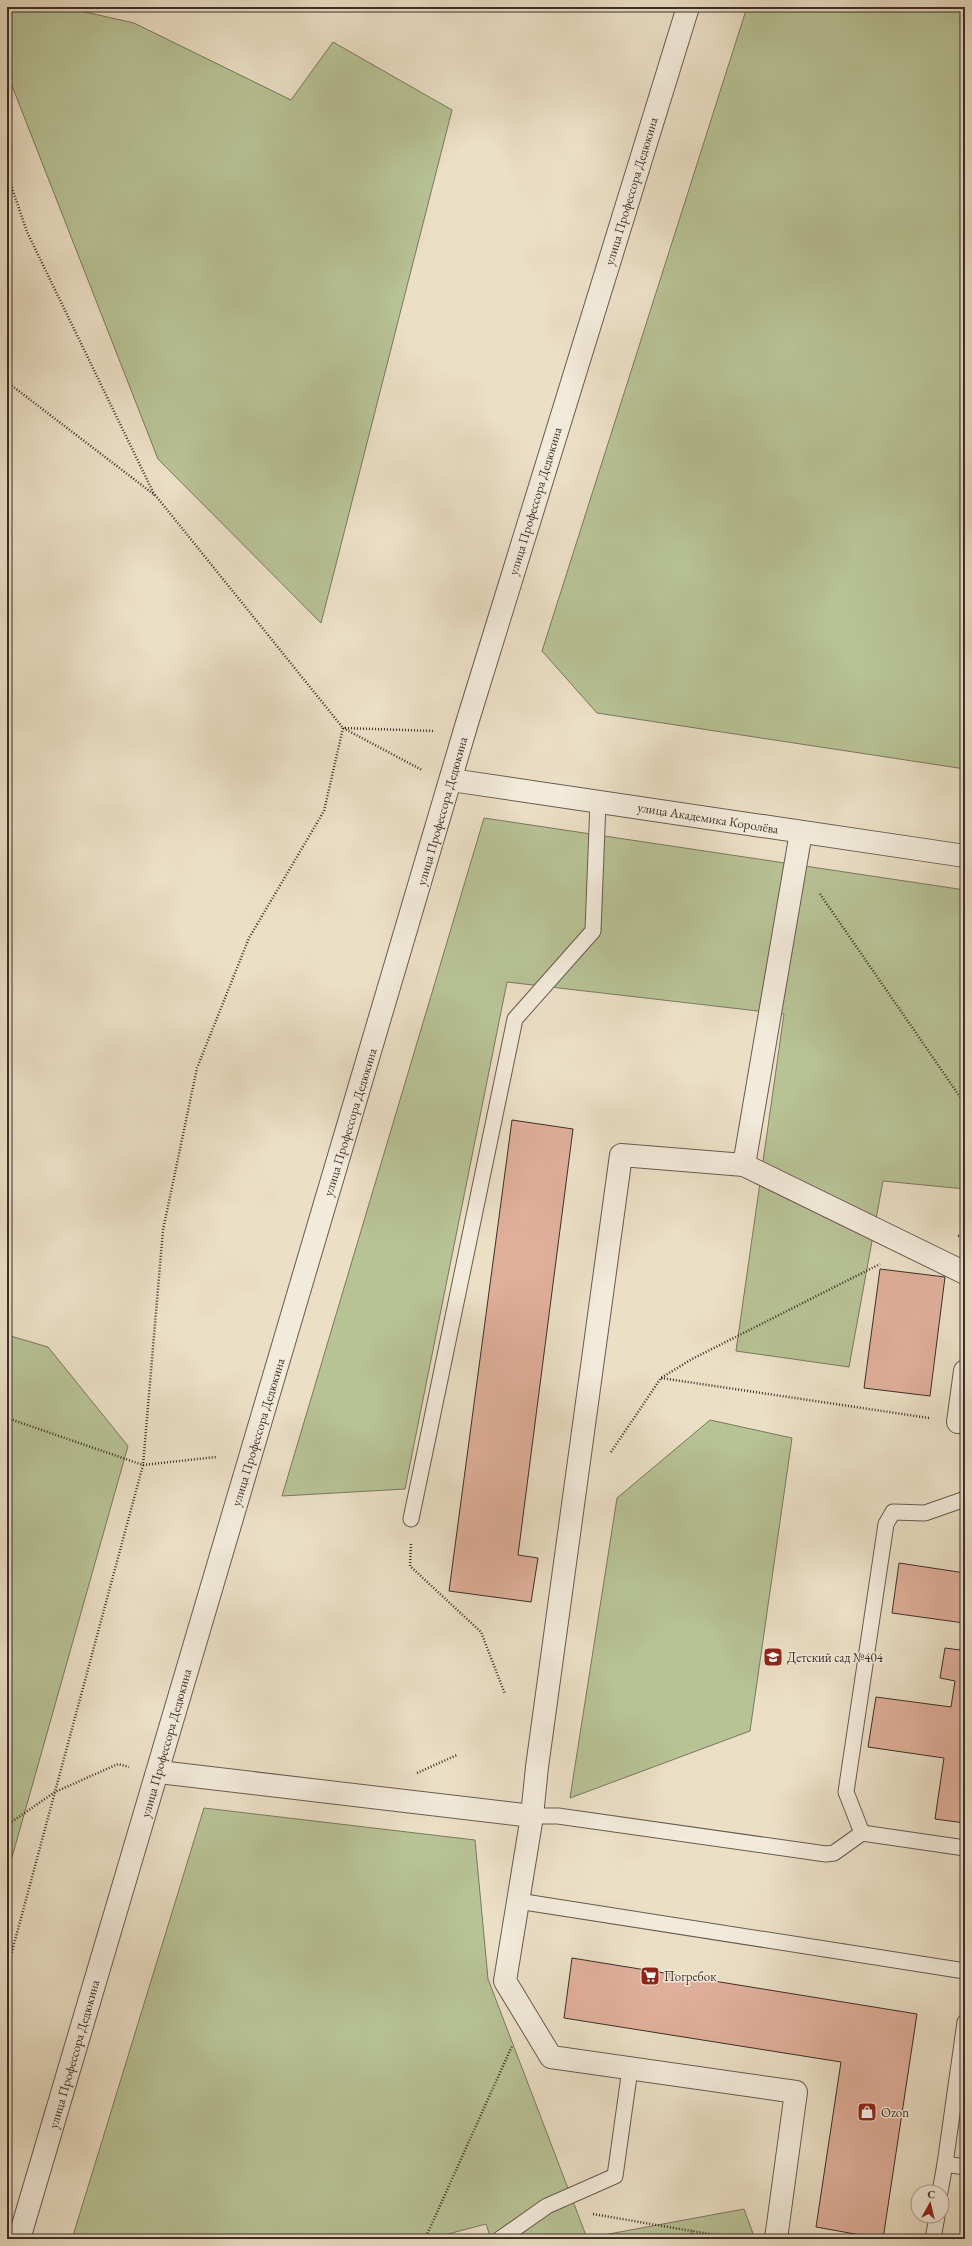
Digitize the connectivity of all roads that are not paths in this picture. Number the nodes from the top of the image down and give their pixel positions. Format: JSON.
{"nodes":[{"id":1,"x":688,"y":7,"type":"edge"},
{"id":2,"x":451,"y":780,"type":"junction"},
{"id":3,"x":598,"y":802,"type":"junction"},
{"id":4,"x":801,"y":832,"type":"junction"},
{"id":5,"x":965,"y":856,"type":"edge"},
{"id":6,"x":744,"y":1165,"type":"junction"},
{"id":7,"x":965,"y":1273,"type":"edge"},
{"id":8,"x":965,"y":1371,"type":"edge"},
{"id":9,"x":958,"y":1422,"type":"road end"},
{"id":10,"x":965,"y":1499,"type":"edge"},
{"id":11,"x":412,"y":1519,"type":"road end"},
{"id":12,"x":159,"y":1772,"type":"junction"},
{"id":13,"x":532,"y":1816,"type":"junction"},
{"id":14,"x":862,"y":1833,"type":"junction"},
{"id":15,"x":965,"y":1848,"type":"edge"},
{"id":16,"x":518,"y":1901,"type":"junction"},
{"id":17,"x":965,"y":1971,"type":"edge"},
{"id":18,"x":964,"y":2031,"type":"edge"},
{"id":19,"x":630,"y":2070,"type":"junction"},
{"id":20,"x":945,"y":2164,"type":"junction"},
{"id":21,"x":965,"y":2167,"type":"edge"},
{"id":22,"x":941,"y":2184,"type":"edge"},
{"id":23,"x":936,"y":2224,"type":"edge"},
{"id":24,"x":19,"y":2239,"type":"edge"},
{"id":25,"x":500,"y":2239,"type":"edge"},
{"id":26,"x":776,"y":2239,"type":"edge"},
{"id":27,"x":933,"y":2239,"type":"edge"}],
"edges":[{"from":1,"to":2,"type":"street","name":"улица Профессора Дедюкина"},
{"from":2,"to":3,"type":"street","name":"улица Академика Королёва"},
{"from":2,"to":12,"type":"street","name":"улица Профессора Дедюкина"},
{"from":3,"to":4,"type":"street","name":"улица Академика Королёва"},
{"from":3,"to":11,"type":"lane"},
{"from":4,"to":5,"type":"street","name":"улица Академика Королёва"},
{"from":4,"to":6,"type":"street"},
{"from":6,"to":7,"type":"street"},
{"from":6,"to":13,"type":"street"},
{"from":8,"to":9,"type":"street"},
{"from":10,"to":14,"type":"lane"},
{"from":12,"to":13,"type":"street"},
{"from":12,"to":24,"type":"street","name":"улица Профессора Дедюкина"},
{"from":13,"to":14,"type":"lane"},
{"from":13,"to":16,"type":"street"},
{"from":14,"to":15,"type":"lane"},
{"from":16,"to":17,"type":"lane"},
{"from":16,"to":19,"type":"street"},
{"from":18,"to":20,"type":"lane"},
{"from":19,"to":25,"type":"lane"},
{"from":19,"to":26,"type":"street"},
{"from":20,"to":21,"type":"lane"},
{"from":20,"to":22,"type":"lane"},
{"from":23,"to":27,"type":"lane"}]}
